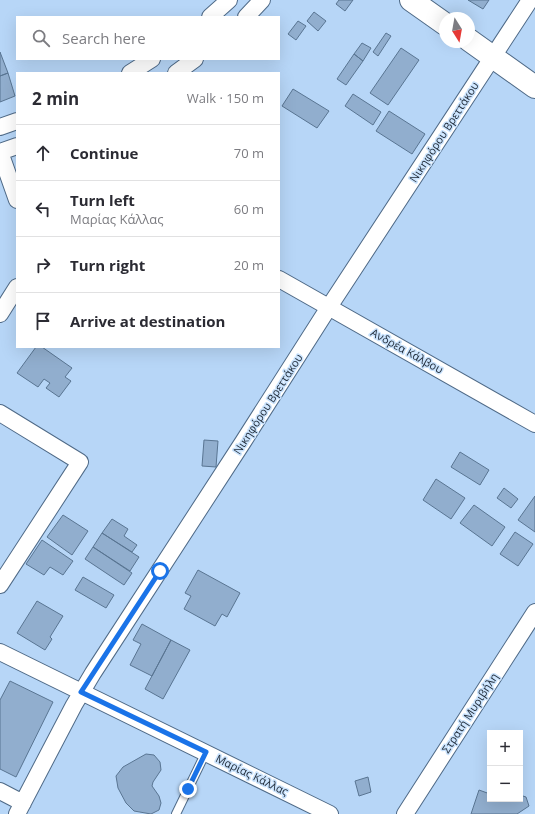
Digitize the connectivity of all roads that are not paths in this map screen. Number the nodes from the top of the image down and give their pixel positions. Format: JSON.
{"nodes":[{"id":1,"x":229,"y":0,"type":"edge"},
{"id":2,"x":262,"y":0,"type":"edge"},
{"id":3,"x":411,"y":0,"type":"edge"},
{"id":4,"x":530,"y":0,"type":"edge"},
{"id":5,"x":211,"y":16,"type":"edge"},
{"id":6,"x":247,"y":16,"type":"edge"},
{"id":7,"x":439,"y":20,"type":"edge"},
{"id":8,"x":475,"y":44,"type":"edge"},
{"id":9,"x":494,"y":58,"type":"junction"},
{"id":10,"x":150,"y":60,"type":"edge"},
{"id":11,"x":194,"y":60,"type":"edge"},
{"id":12,"x":132,"y":72,"type":"edge"},
{"id":13,"x":177,"y":72,"type":"edge"},
{"id":14,"x":535,"y":87,"type":"edge"},
{"id":15,"x":16,"y":122,"type":"edge"},
{"id":16,"x":0,"y":127,"type":"edge"},
{"id":17,"x":16,"y":146,"type":"edge"},
{"id":18,"x":0,"y":152,"type":"edge"},
{"id":19,"x":16,"y":197,"type":"edge"},
{"id":20,"x":280,"y":280,"type":"edge"},
{"id":21,"x":16,"y":289,"type":"edge"},
{"id":22,"x":329,"y":307,"type":"junction"},
{"id":23,"x":0,"y":314,"type":"edge"},
{"id":24,"x":0,"y":413,"type":"edge"},
{"id":25,"x":535,"y":424,"type":"edge"},
{"id":26,"x":0,"y":585,"type":"edge"},
{"id":27,"x":534,"y":616,"type":"edge"},
{"id":28,"x":0,"y":652,"type":"edge"},
{"id":29,"x":81,"y":692,"type":"junction"},
{"id":30,"x":206,"y":752,"type":"junction"},
{"id":31,"x":0,"y":791,"type":"edge"},
{"id":32,"x":20,"y":809,"type":"edge"},
{"id":33,"x":176,"y":814,"type":"edge"},
{"id":34,"x":330,"y":814,"type":"edge"},
{"id":35,"x":405,"y":814,"type":"edge"}],
"edges":[{"from":1,"to":5,"type":"street"},
{"from":2,"to":6,"type":"street"},
{"from":3,"to":7,"type":"main road"},
{"from":4,"to":9,"type":"street","name":"Νικηφόρου Βρεττάκου"},
{"from":8,"to":9,"type":"main road"},
{"from":9,"to":14,"type":"main road"},
{"from":9,"to":22,"type":"street","name":"Νικηφόρου Βρεττάκου"},
{"from":10,"to":12,"type":"street"},
{"from":11,"to":13,"type":"street"},
{"from":15,"to":16,"type":"street"},
{"from":17,"to":18,"type":"street"},
{"from":18,"to":19,"type":"street"},
{"from":20,"to":22,"type":"street","name":"Ανδρέα Κάλβου"},
{"from":21,"to":23,"type":"street"},
{"from":22,"to":25,"type":"street","name":"Ανδρέα Κάλβου"},
{"from":22,"to":29,"type":"street","name":"Νικηφόρου Βρεττάκου"},
{"from":24,"to":26,"type":"street"},
{"from":27,"to":35,"type":"street","name":"Στρατή Μυριβήλη"},
{"from":28,"to":29,"type":"street","name":"Μαρίας Κάλλας"},
{"from":29,"to":30,"type":"street","name":"Μαρίας Κάλλας"},
{"from":29,"to":32,"type":"street","name":"Νικηφόρου Βρεττάκου"},
{"from":30,"to":33,"type":"lane"},
{"from":30,"to":34,"type":"street","name":"Μαρίας Κάλλας"},
{"from":31,"to":32,"type":"street"}]}
